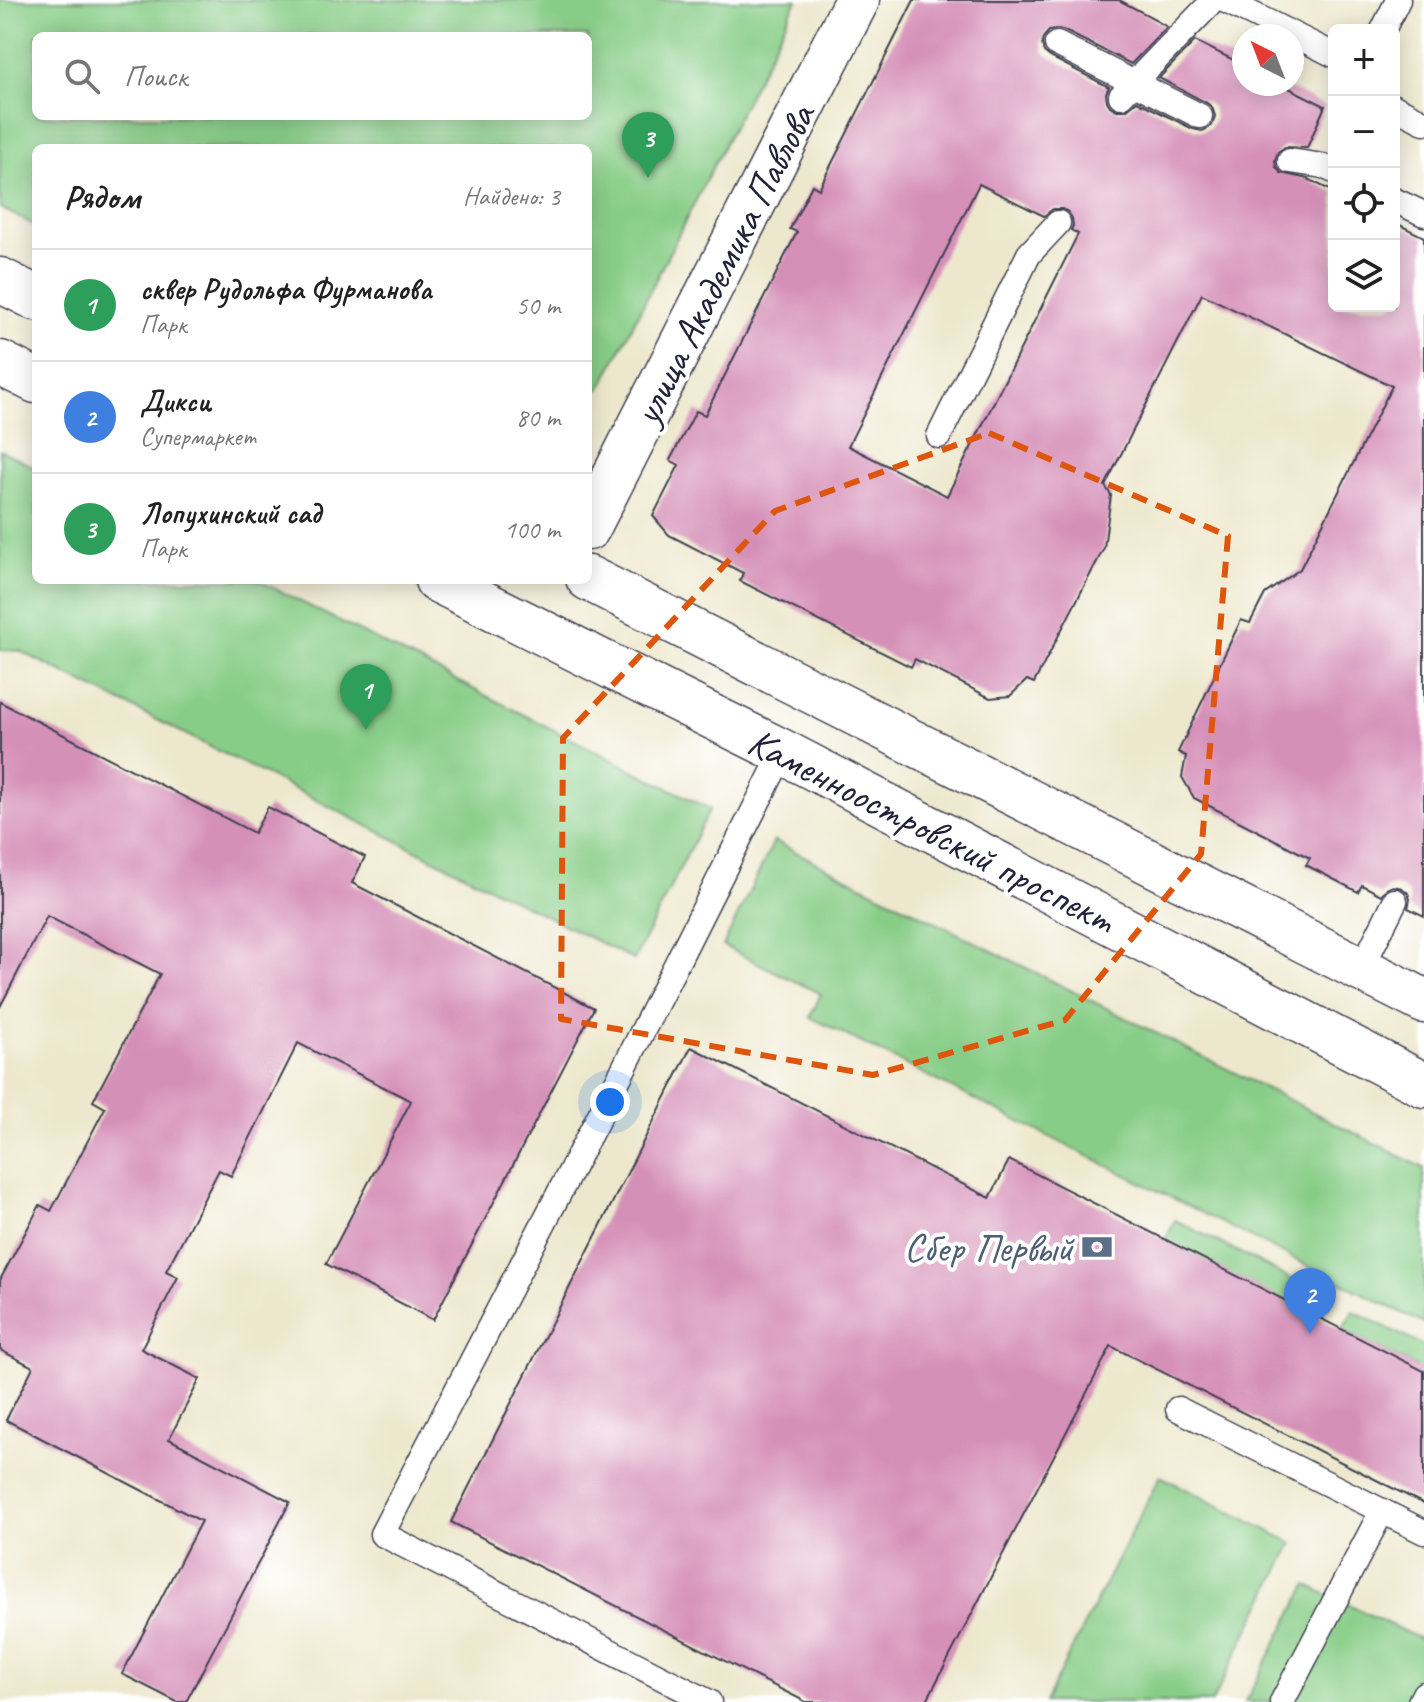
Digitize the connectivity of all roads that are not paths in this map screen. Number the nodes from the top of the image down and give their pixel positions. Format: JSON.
{"nodes":[{"id":1,"x":857,"y":0,"type":"edge"},
{"id":2,"x":1214,"y":0,"type":"edge"},
{"id":3,"x":1224,"y":0,"type":"edge"},
{"id":4,"x":1398,"y":0,"type":"edge"},
{"id":5,"x":1386,"y":24,"type":"edge"},
{"id":6,"x":1057,"y":44,"type":"dead end"},
{"id":7,"x":1328,"y":52,"type":"edge"},
{"id":8,"x":1127,"y":90,"type":"junction"},
{"id":9,"x":1400,"y":110,"type":"edge"},
{"id":10,"x":1200,"y":116,"type":"dead end"},
{"id":11,"x":1424,"y":122,"type":"edge"},
{"id":12,"x":1290,"y":161,"type":"dead end"},
{"id":13,"x":1328,"y":168,"type":"edge"},
{"id":14,"x":1400,"y":203,"type":"edge"},
{"id":15,"x":1424,"y":214,"type":"edge"},
{"id":16,"x":1058,"y":223,"type":"dead end"},
{"id":17,"x":0,"y":280,"type":"edge"},
{"id":18,"x":32,"y":296,"type":"edge"},
{"id":19,"x":0,"y":363,"type":"edge"},
{"id":20,"x":32,"y":379,"type":"edge"},
{"id":21,"x":939,"y":436,"type":"dead end"},
{"id":22,"x":592,"y":520,"type":"edge"},
{"id":23,"x":592,"y":580,"type":"edge"},
{"id":24,"x":445,"y":584,"type":"edge"},
{"id":25,"x":783,"y":752,"type":"junction"},
{"id":26,"x":1395,"y":901,"type":"dead end"},
{"id":27,"x":1361,"y":969,"type":"junction"},
{"id":28,"x":1424,"y":1001,"type":"edge"},
{"id":29,"x":1424,"y":1085,"type":"edge"},
{"id":30,"x":1178,"y":1409,"type":"dead end"},
{"id":31,"x":1382,"y":1511,"type":"junction"},
{"id":32,"x":1424,"y":1532,"type":"edge"},
{"id":33,"x":1424,"y":1694,"type":"edge"},
{"id":34,"x":709,"y":1702,"type":"edge"},
{"id":35,"x":1282,"y":1702,"type":"edge"},
{"id":36,"x":1420,"y":1702,"type":"edge"}],
"edges":[{"from":1,"to":22,"type":"main road","name":"улица Академика Павлова"},
{"from":2,"to":8,"type":"lane"},
{"from":3,"to":7,"type":"lane"},
{"from":4,"to":5,"type":"lane"},
{"from":6,"to":8,"type":"lane"},
{"from":8,"to":10,"type":"lane"},
{"from":9,"to":11,"type":"lane"},
{"from":12,"to":13,"type":"lane"},
{"from":14,"to":15,"type":"lane"},
{"from":16,"to":21,"type":"lane"},
{"from":17,"to":18,"type":"main road"},
{"from":19,"to":20,"type":"main road"},
{"from":23,"to":27,"type":"main road","name":"Каменноостровский проспект"},
{"from":24,"to":25,"type":"main road","name":"Каменноостровский проспект"},
{"from":25,"to":29,"type":"main road","name":"Каменноостровский проспект"},
{"from":25,"to":34,"type":"lane"},
{"from":26,"to":27,"type":"lane"},
{"from":27,"to":28,"type":"main road","name":"Каменноостровский проспект"},
{"from":30,"to":31,"type":"lane"},
{"from":31,"to":32,"type":"lane"},
{"from":31,"to":35,"type":"lane"},
{"from":33,"to":36,"type":"lane"}]}
